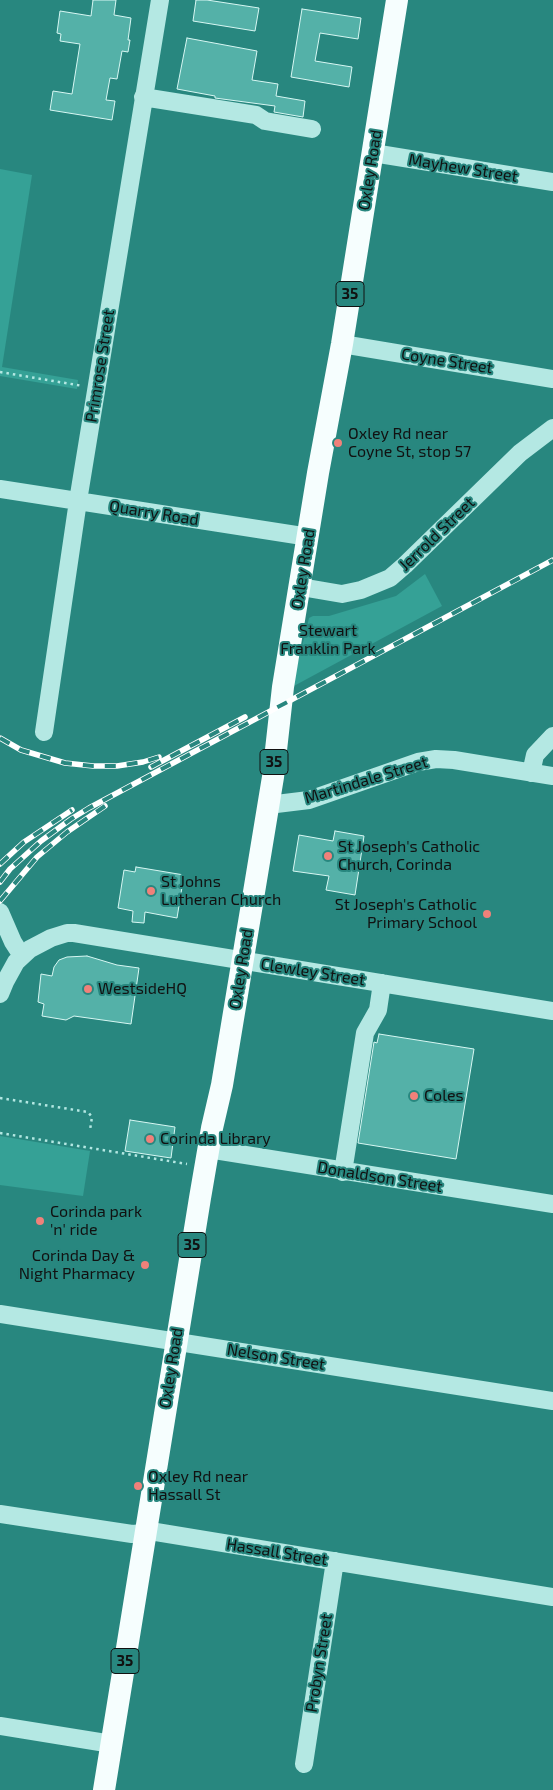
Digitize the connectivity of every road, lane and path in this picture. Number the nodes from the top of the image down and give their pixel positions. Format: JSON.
{"nodes":[{"id":1,"x":160,"y":0,"type":"edge"},
{"id":2,"x":397,"y":0,"type":"edge"},
{"id":3,"x":143,"y":97,"type":"junction"},
{"id":4,"x":312,"y":129,"type":"dead end"},
{"id":5,"x":373,"y":153,"type":"junction"},
{"id":6,"x":553,"y":182,"type":"edge"},
{"id":7,"x":342,"y":344,"type":"junction"},
{"id":8,"x":0,"y":372,"type":"edge"},
{"id":9,"x":553,"y":378,"type":"edge"},
{"id":10,"x":96,"y":388,"type":"junction"},
{"id":11,"x":553,"y":428,"type":"edge"},
{"id":12,"x":0,"y":489,"type":"edge"},
{"id":13,"x":78,"y":502,"type":"junction"},
{"id":14,"x":309,"y":537,"type":"junction"},
{"id":15,"x":300,"y":587,"type":"junction"},
{"id":16,"x":44,"y":732,"type":"dead end"},
{"id":17,"x":553,"y":736,"type":"edge"},
{"id":18,"x":531,"y":772,"type":"junction"},
{"id":19,"x":553,"y":776,"type":"edge"},
{"id":20,"x":268,"y":805,"type":"junction"},
{"id":21,"x":0,"y":912,"type":"edge"},
{"id":22,"x":22,"y":956,"type":"junction"},
{"id":23,"x":243,"y":960,"type":"junction"},
{"id":24,"x":382,"y":984,"type":"junction"},
{"id":25,"x":0,"y":994,"type":"edge"},
{"id":26,"x":553,"y":1011,"type":"edge"},
{"id":27,"x":0,"y":1098,"type":"edge"},
{"id":28,"x":90,"y":1130,"type":"dead end"},
{"id":29,"x":0,"y":1133,"type":"edge"},
{"id":30,"x":208,"y":1149,"type":"junction"},
{"id":31,"x":187,"y":1164,"type":"dead end"},
{"id":32,"x":343,"y":1172,"type":"junction"},
{"id":33,"x":553,"y":1204,"type":"edge"},
{"id":34,"x":0,"y":1314,"type":"edge"},
{"id":35,"x":176,"y":1341,"type":"junction"},
{"id":36,"x":553,"y":1401,"type":"edge"},
{"id":37,"x":0,"y":1514,"type":"edge"},
{"id":38,"x":145,"y":1533,"type":"junction"},
{"id":39,"x":335,"y":1561,"type":"junction"},
{"id":40,"x":553,"y":1597,"type":"edge"},
{"id":41,"x":0,"y":1726,"type":"edge"},
{"id":42,"x":112,"y":1744,"type":"junction"},
{"id":43,"x":304,"y":1764,"type":"dead end"},
{"id":44,"x":104,"y":1790,"type":"edge"}],
"edges":[{"from":1,"to":3,"type":"street","name":"Primrose Street"},
{"from":2,"to":5,"type":"main road","name":"Oxley Road","number":"35"},
{"from":3,"to":4,"type":"street"},
{"from":3,"to":10,"type":"street","name":"Primrose Street"},
{"from":5,"to":6,"type":"street","name":"Mayhew Street"},
{"from":5,"to":7,"type":"main road","name":"Oxley Road","number":"35"},
{"from":7,"to":9,"type":"street","name":"Coyne Street"},
{"from":7,"to":14,"type":"main road","name":"Oxley Road","number":"35"},
{"from":8,"to":10,"type":"path"},
{"from":10,"to":13,"type":"street","name":"Primrose Street"},
{"from":11,"to":15,"type":"street","name":"Jerrold Street"},
{"from":12,"to":13,"type":"street","name":"Quarry Road"},
{"from":13,"to":14,"type":"street","name":"Quarry Road"},
{"from":13,"to":16,"type":"street","name":"Primrose Street"},
{"from":14,"to":15,"type":"main road","name":"Oxley Road","number":"35"},
{"from":15,"to":20,"type":"main road","name":"Oxley Road","number":"35"},
{"from":17,"to":18,"type":"street"},
{"from":18,"to":19,"type":"street","name":"Martindale Street"},
{"from":18,"to":20,"type":"street","name":"Martindale Street"},
{"from":20,"to":23,"type":"main road","name":"Oxley Road","number":"35"},
{"from":21,"to":22,"type":"street"},
{"from":22,"to":23,"type":"street","name":"Clewley Street"},
{"from":22,"to":25,"type":"street"},
{"from":23,"to":24,"type":"street","name":"Clewley Street"},
{"from":23,"to":30,"type":"main road","name":"Oxley Road","number":"35"},
{"from":24,"to":26,"type":"street","name":"Clewley Street"},
{"from":24,"to":32,"type":"street"},
{"from":27,"to":28,"type":"path"},
{"from":29,"to":31,"type":"path"},
{"from":30,"to":32,"type":"street","name":"Donaldson Street"},
{"from":30,"to":35,"type":"main road","name":"Oxley Road","number":"35"},
{"from":32,"to":33,"type":"street","name":"Donaldson Street"},
{"from":34,"to":35,"type":"street","name":"Nelson Street"},
{"from":35,"to":36,"type":"street","name":"Nelson Street"},
{"from":35,"to":38,"type":"main road","name":"Oxley Road","number":"35"},
{"from":37,"to":38,"type":"street","name":"Hassall Street"},
{"from":38,"to":39,"type":"street","name":"Hassall Street"},
{"from":38,"to":42,"type":"main road","name":"Oxley Road","number":"35"},
{"from":39,"to":40,"type":"street","name":"Hassall Street"},
{"from":39,"to":43,"type":"street","name":"Probyn Street"},
{"from":41,"to":42,"type":"street"},
{"from":42,"to":44,"type":"main road","name":"Oxley Road","number":"35"}]}
